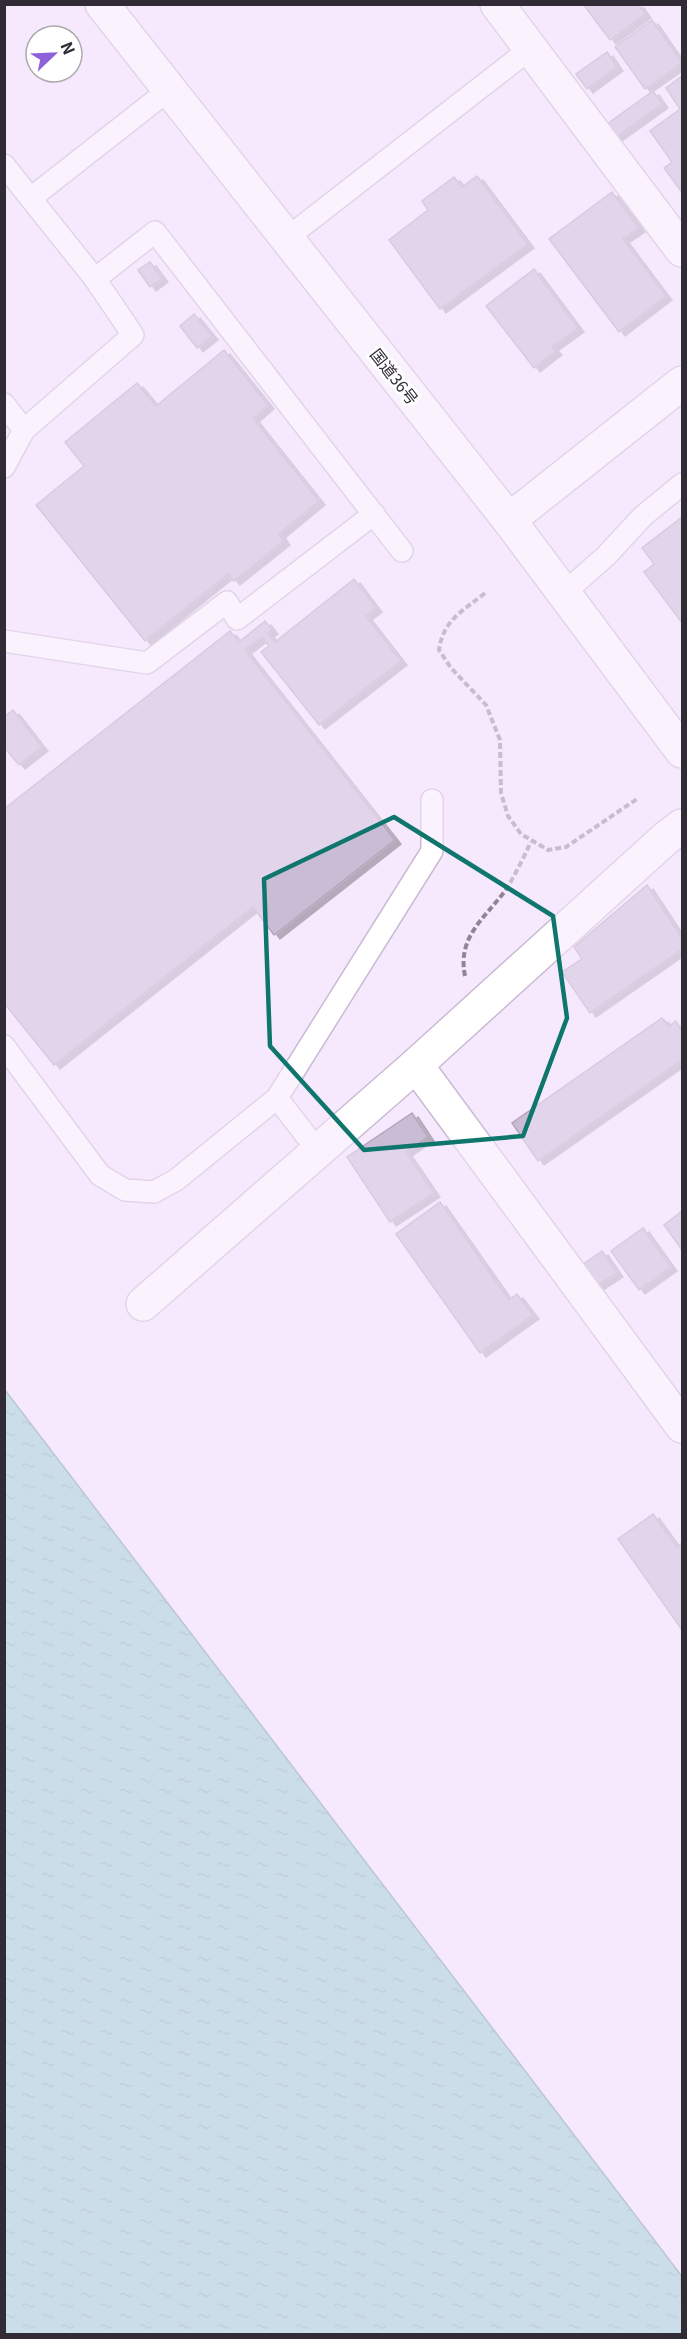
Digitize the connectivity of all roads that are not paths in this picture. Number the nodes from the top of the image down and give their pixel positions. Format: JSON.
{"nodes":[{"id":1,"x":102,"y":4,"type":"edge"},
{"id":2,"x":497,"y":4,"type":"edge"},
{"id":3,"x":530,"y":49,"type":"junction"},
{"id":4,"x":170,"y":89,"type":"junction"},
{"id":5,"x":4,"y":165,"type":"edge"},
{"id":6,"x":31,"y":198,"type":"junction"},
{"id":7,"x":286,"y":238,"type":"junction"},
{"id":8,"x":682,"y":250,"type":"edge"},
{"id":9,"x":95,"y":279,"type":"junction"},
{"id":10,"x":682,"y":383,"type":"edge"},
{"id":11,"x":4,"y":404,"type":"edge"},
{"id":12,"x":24,"y":430,"type":"junction"},
{"id":13,"x":4,"y":467,"type":"edge"},
{"id":14,"x":682,"y":484,"type":"edge"},
{"id":15,"x":374,"y":514,"type":"junction"},
{"id":16,"x":509,"y":520,"type":"junction"},
{"id":17,"x":402,"y":551,"type":"dead end"},
{"id":18,"x":564,"y":593,"type":"junction"},
{"id":19,"x":4,"y":641,"type":"edge"},
{"id":20,"x":682,"y":751,"type":"edge"},
{"id":21,"x":432,"y":800,"type":"dead end"},
{"id":22,"x":682,"y":826,"type":"edge"},
{"id":23,"x":4,"y":1046,"type":"edge"},
{"id":24,"x":416,"y":1065,"type":"junction"},
{"id":25,"x":277,"y":1098,"type":"junction"},
{"id":26,"x":318,"y":1151,"type":"junction"},
{"id":27,"x":144,"y":1304,"type":"dead end"},
{"id":28,"x":682,"y":1426,"type":"edge"}],
"edges":[{"from":1,"to":4,"type":"main road","name":"国道36号"},
{"from":2,"to":3,"type":"main road"},
{"from":3,"to":7,"type":"lane"},
{"from":3,"to":8,"type":"main road"},
{"from":4,"to":6,"type":"lane"},
{"from":4,"to":7,"type":"main road","name":"国道36号"},
{"from":5,"to":6,"type":"lane"},
{"from":6,"to":9,"type":"lane"},
{"from":7,"to":16,"type":"main road","name":"国道36号"},
{"from":9,"to":12,"type":"lane"},
{"from":9,"to":15,"type":"lane"},
{"from":10,"to":16,"type":"main road"},
{"from":11,"to":12,"type":"lane"},
{"from":12,"to":13,"type":"lane"},
{"from":14,"to":18,"type":"lane"},
{"from":15,"to":17,"type":"lane"},
{"from":15,"to":19,"type":"lane"},
{"from":16,"to":18,"type":"main road","name":"国道36号"},
{"from":18,"to":20,"type":"main road","name":"国道36号"},
{"from":21,"to":25,"type":"lane"},
{"from":22,"to":24,"type":"main road"},
{"from":23,"to":25,"type":"lane"},
{"from":24,"to":26,"type":"main road"},
{"from":24,"to":28,"type":"main road"},
{"from":25,"to":26,"type":"lane"},
{"from":26,"to":27,"type":"main road"}]}
